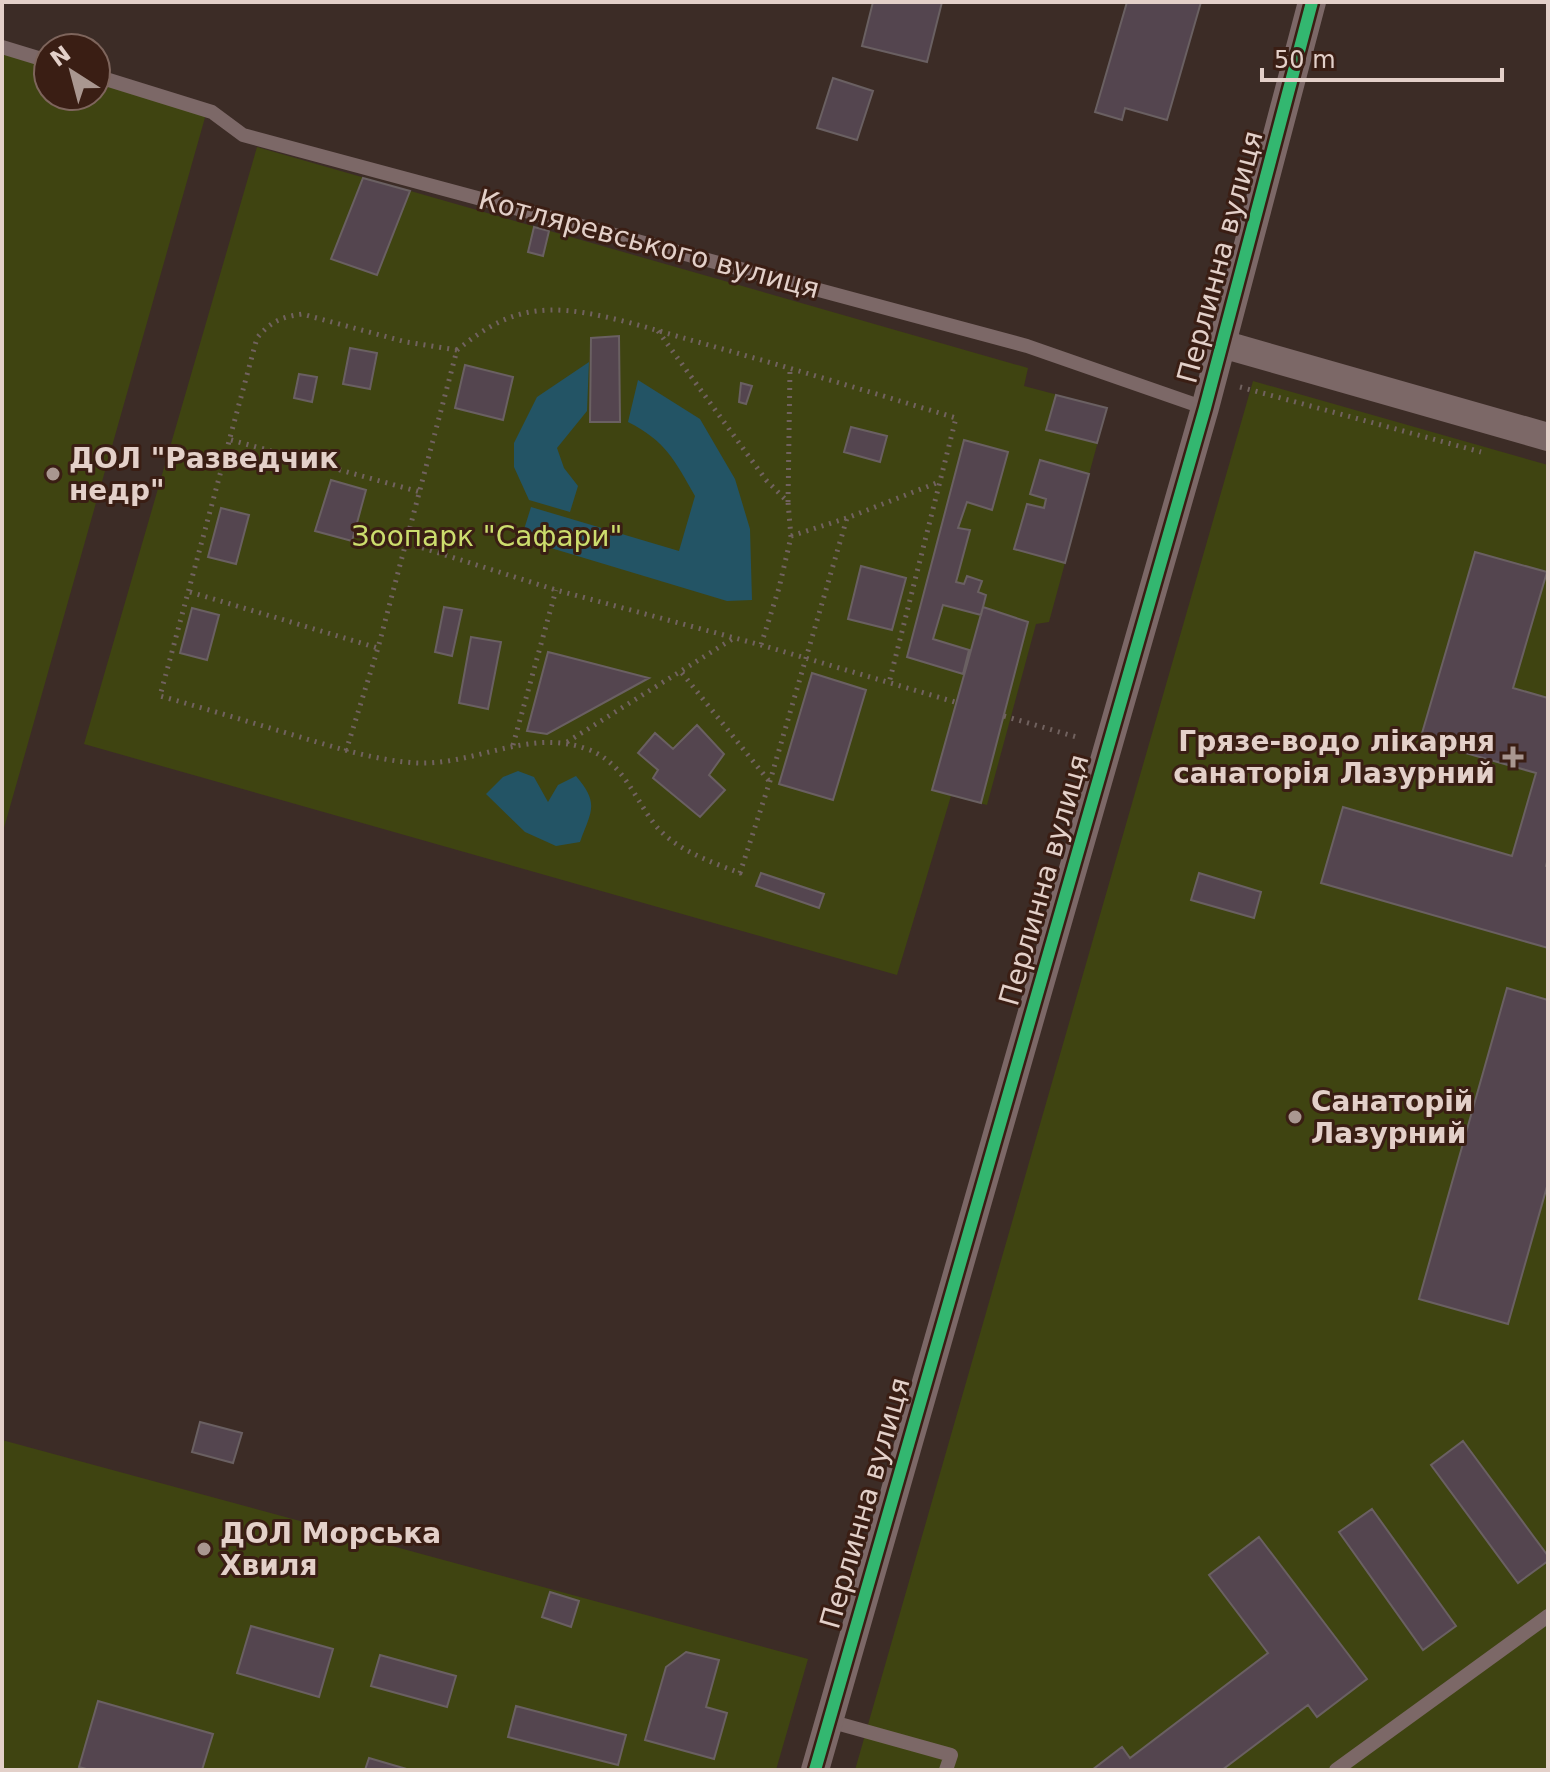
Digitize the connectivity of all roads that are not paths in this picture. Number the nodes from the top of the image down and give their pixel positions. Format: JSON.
{"nodes":[{"id":1,"x":1312,"y":2,"type":"edge"},
{"id":2,"x":2,"y":47,"type":"edge"},
{"id":3,"x":32,"y":56,"type":"edge"},
{"id":4,"x":112,"y":81,"type":"edge"},
{"id":5,"x":1222,"y":344,"type":"junction"},
{"id":6,"x":1205,"y":408,"type":"junction"},
{"id":7,"x":1548,"y":437,"type":"edge"},
{"id":8,"x":1548,"y":1616,"type":"edge"},
{"id":9,"x":829,"y":1721,"type":"junction"},
{"id":10,"x":951,"y":1755,"type":"junction"},
{"id":11,"x":815,"y":1770,"type":"edge"},
{"id":12,"x":946,"y":1770,"type":"edge"},
{"id":13,"x":961,"y":1770,"type":"edge"},
{"id":14,"x":1336,"y":1770,"type":"edge"}],
"edges":[{"from":1,"to":5,"type":"street","name":"Перлинна вулиця"},
{"from":2,"to":3,"type":"lane"},
{"from":4,"to":6,"type":"lane","name":"Котляревського вулиця"},
{"from":5,"to":6,"type":"street","name":"Перлинна вулиця"},
{"from":5,"to":7,"type":"street"},
{"from":6,"to":9,"type":"street","name":"Перлинна вулиця"},
{"from":8,"to":14,"type":"lane"},
{"from":9,"to":10,"type":"lane"},
{"from":9,"to":11,"type":"street","name":"Перлинна вулиця"},
{"from":10,"to":12,"type":"lane"},
{"from":10,"to":13,"type":"lane"}]}
